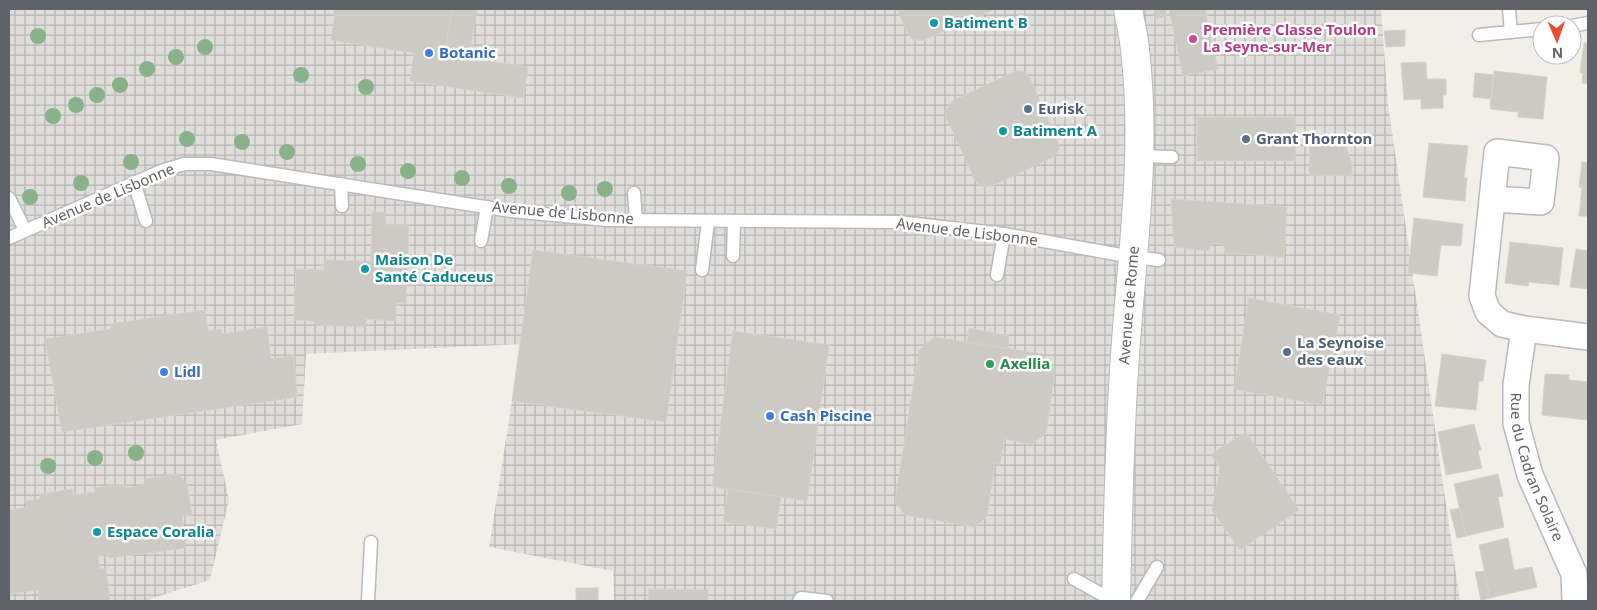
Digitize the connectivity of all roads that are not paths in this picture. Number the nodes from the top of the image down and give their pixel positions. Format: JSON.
{"nodes":[{"id":1,"x":1128,"y":9,"type":"edge"},
{"id":2,"x":1509,"y":9,"type":"edge"},
{"id":3,"x":1532,"y":30,"type":"edge"},
{"id":4,"x":1511,"y":32,"type":"junction"},
{"id":5,"x":1479,"y":36,"type":"dead end"},
{"id":6,"x":1139,"y":156,"type":"junction"},
{"id":7,"x":1172,"y":157,"type":"dead end"},
{"id":8,"x":134,"y":182,"type":"junction"},
{"id":9,"x":341,"y":184,"type":"junction"},
{"id":10,"x":634,"y":193,"type":"dead end"},
{"id":11,"x":9,"y":198,"type":"edge"},
{"id":12,"x":1492,"y":198,"type":"dead end"},
{"id":13,"x":342,"y":206,"type":"dead end"},
{"id":14,"x":487,"y":207,"type":"junction"},
{"id":15,"x":636,"y":220,"type":"junction"},
{"id":16,"x":146,"y":221,"type":"dead end"},
{"id":17,"x":708,"y":222,"type":"junction"},
{"id":18,"x":734,"y":222,"type":"junction"},
{"id":19,"x":25,"y":230,"type":"junction"},
{"id":20,"x":1004,"y":234,"type":"junction"},
{"id":21,"x":9,"y":238,"type":"edge"},
{"id":22,"x":482,"y":241,"type":"dead end"},
{"id":23,"x":733,"y":256,"type":"dead end"},
{"id":24,"x":1132,"y":257,"type":"junction"},
{"id":25,"x":1159,"y":260,"type":"dead end"},
{"id":26,"x":702,"y":270,"type":"dead end"},
{"id":27,"x":997,"y":275,"type":"dead end"},
{"id":28,"x":1524,"y":329,"type":"junction"},
{"id":29,"x":1588,"y":337,"type":"edge"},
{"id":30,"x":371,"y":542,"type":"dead end"},
{"id":31,"x":1157,"y":567,"type":"dead end"},
{"id":32,"x":1074,"y":578,"type":"dead end"},
{"id":33,"x":368,"y":601,"type":"edge"},
{"id":34,"x":800,"y":601,"type":"edge"},
{"id":35,"x":826,"y":601,"type":"edge"},
{"id":36,"x":1115,"y":601,"type":"edge"},
{"id":37,"x":1137,"y":601,"type":"edge"},
{"id":38,"x":1575,"y":601,"type":"edge"}],
"edges":[{"from":1,"to":6,"type":"street","name":"Avenue de Rome"},
{"from":2,"to":4,"type":"lane"},
{"from":3,"to":4,"type":"lane"},
{"from":4,"to":5,"type":"lane"},
{"from":6,"to":7,"type":"lane"},
{"from":6,"to":24,"type":"street","name":"Avenue de Rome"},
{"from":8,"to":9,"type":"lane","name":"Avenue de Lisbonne"},
{"from":8,"to":16,"type":"lane"},
{"from":8,"to":19,"type":"lane","name":"Avenue de Lisbonne"},
{"from":9,"to":13,"type":"lane"},
{"from":9,"to":14,"type":"lane","name":"Avenue de Lisbonne"},
{"from":10,"to":15,"type":"lane"},
{"from":11,"to":19,"type":"lane"},
{"from":12,"to":28,"type":"street"},
{"from":14,"to":15,"type":"lane","name":"Avenue de Lisbonne"},
{"from":14,"to":22,"type":"lane"},
{"from":15,"to":17,"type":"lane","name":"Avenue de Lisbonne"},
{"from":17,"to":18,"type":"lane","name":"Avenue de Lisbonne"},
{"from":17,"to":26,"type":"lane"},
{"from":18,"to":20,"type":"lane","name":"Avenue de Lisbonne"},
{"from":18,"to":23,"type":"lane"},
{"from":19,"to":21,"type":"lane","name":"Avenue de Lisbonne"},
{"from":20,"to":24,"type":"lane","name":"Avenue de Lisbonne"},
{"from":20,"to":27,"type":"lane"},
{"from":24,"to":25,"type":"lane","name":"Avenue de Lisbonne"},
{"from":24,"to":36,"type":"street","name":"Avenue de Rome"},
{"from":28,"to":29,"type":"street"},
{"from":28,"to":38,"type":"street","name":"Rue du Cadran Solaire"},
{"from":30,"to":33,"type":"lane"},
{"from":31,"to":37,"type":"lane"},
{"from":32,"to":36,"type":"lane"},
{"from":34,"to":35,"type":"lane"}]}
